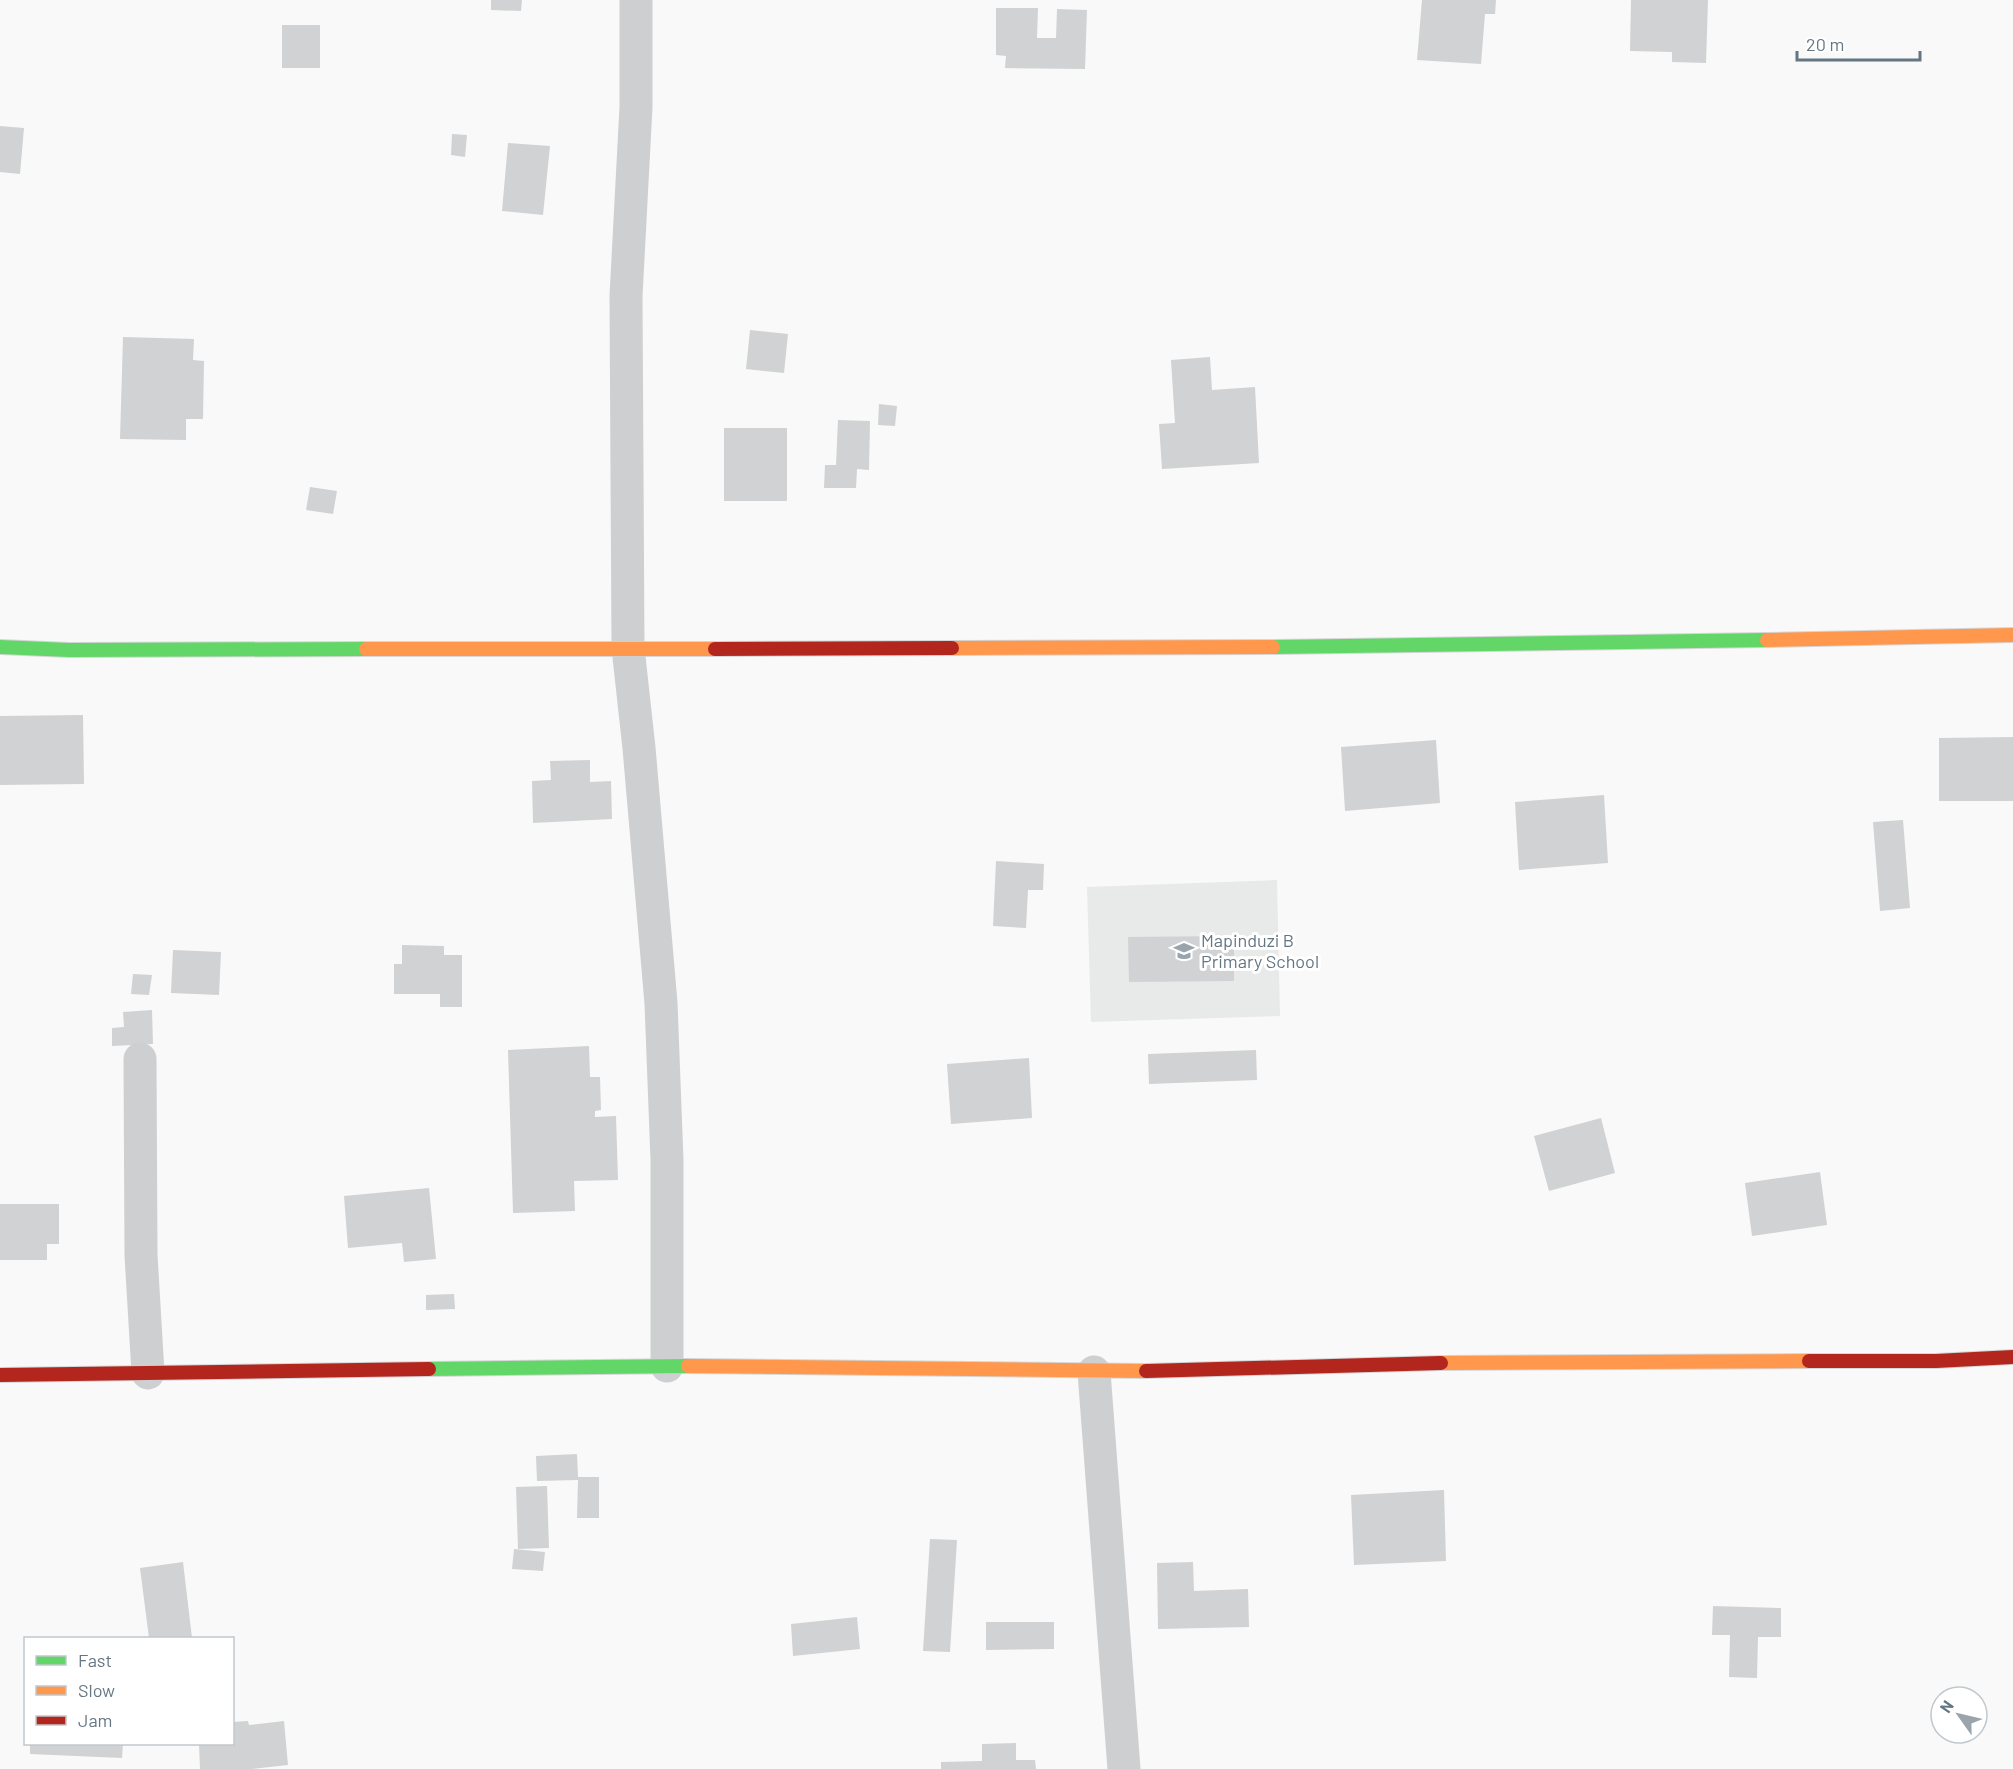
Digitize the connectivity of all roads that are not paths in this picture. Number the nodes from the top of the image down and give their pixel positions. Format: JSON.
{"nodes":[{"id":1,"x":636,"y":0,"type":"edge"},
{"id":2,"x":2013,"y":635,"type":"edge"},
{"id":3,"x":0,"y":647,"type":"edge"},
{"id":4,"x":628,"y":648,"type":"junction"},
{"id":5,"x":140,"y":1059,"type":"dead end"},
{"id":6,"x":2013,"y":1356,"type":"edge"},
{"id":7,"x":667,"y":1366,"type":"junction"},
{"id":8,"x":1094,"y":1372,"type":"junction"},
{"id":9,"x":148,"y":1373,"type":"junction"},
{"id":10,"x":0,"y":1375,"type":"edge"},
{"id":11,"x":1124,"y":1769,"type":"edge"}],
"edges":[{"from":1,"to":4,"type":"street"},
{"from":2,"to":4,"type":"street"},
{"from":3,"to":4,"type":"street"},
{"from":4,"to":7,"type":"street"},
{"from":5,"to":9,"type":"street"},
{"from":6,"to":8,"type":"street"},
{"from":7,"to":8,"type":"street"},
{"from":7,"to":9,"type":"street"},
{"from":8,"to":11,"type":"street"},
{"from":9,"to":10,"type":"street"}]}
